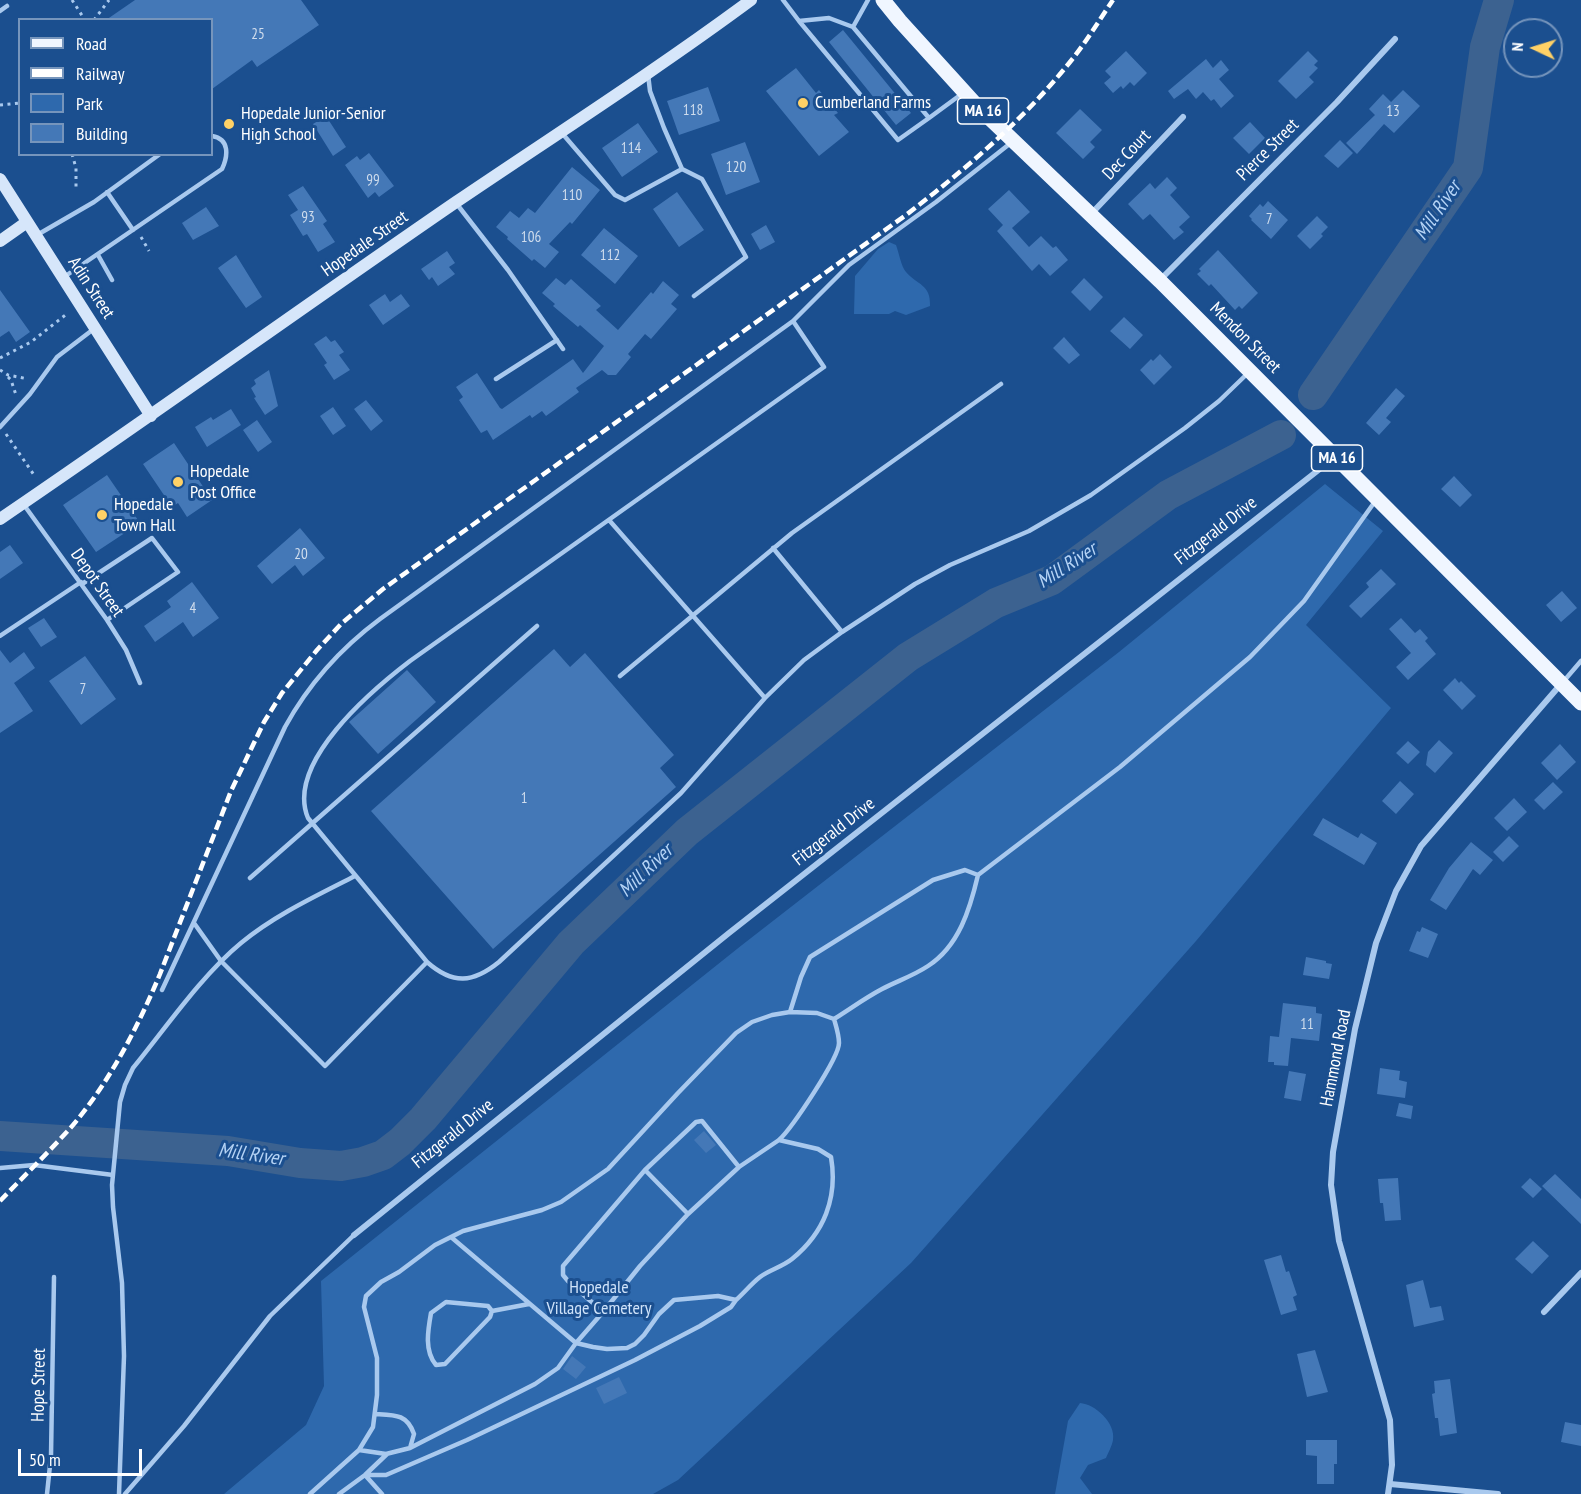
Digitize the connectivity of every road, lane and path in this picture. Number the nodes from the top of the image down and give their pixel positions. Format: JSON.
{"nodes":[{"id":1,"x":72,"y":0,"type":"edge"},
{"id":2,"x":109,"y":0,"type":"edge"},
{"id":3,"x":751,"y":0,"type":"edge"},
{"id":4,"x":783,"y":0,"type":"edge"},
{"id":5,"x":868,"y":0,"type":"edge"},
{"id":6,"x":883,"y":0,"type":"edge"},
{"id":7,"x":7,"y":6,"type":"dead end"},
{"id":8,"x":0,"y":11,"type":"edge"},
{"id":9,"x":84,"y":18,"type":"edge"},
{"id":10,"x":96,"y":18,"type":"edge"},
{"id":11,"x":799,"y":21,"type":"junction"},
{"id":12,"x":853,"y":27,"type":"junction"},
{"id":13,"x":1395,"y":39,"type":"dead end"},
{"id":14,"x":648,"y":74,"type":"junction"},
{"id":15,"x":965,"y":92,"type":"junction"},
{"id":16,"x":18,"y":103,"type":"edge"},
{"id":17,"x":0,"y":105,"type":"edge"},
{"id":18,"x":1183,"y":117,"type":"dead end"},
{"id":19,"x":929,"y":118,"type":"junction"},
{"id":20,"x":561,"y":132,"type":"junction"},
{"id":21,"x":213,"y":136,"type":"edge"},
{"id":22,"x":1014,"y":140,"type":"junction"},
{"id":23,"x":73,"y":156,"type":"edge"},
{"id":24,"x":157,"y":156,"type":"edge"},
{"id":25,"x":682,"y":169,"type":"junction"},
{"id":26,"x":0,"y":179,"type":"edge"},
{"id":27,"x":76,"y":191,"type":"dead end"},
{"id":28,"x":107,"y":192,"type":"junction"},
{"id":29,"x":456,"y":203,"type":"junction"},
{"id":30,"x":1092,"y":214,"type":"junction"},
{"id":31,"x":27,"y":222,"type":"junction"},
{"id":32,"x":133,"y":230,"type":"junction"},
{"id":33,"x":36,"y":235,"type":"junction"},
{"id":34,"x":141,"y":237,"type":"dead end"},
{"id":35,"x":0,"y":241,"type":"edge"},
{"id":36,"x":149,"y":251,"type":"dead end"},
{"id":37,"x":98,"y":255,"type":"junction"},
{"id":38,"x":63,"y":278,"type":"junction"},
{"id":39,"x":112,"y":280,"type":"dead end"},
{"id":40,"x":1160,"y":281,"type":"junction"},
{"id":41,"x":694,"y":296,"type":"dead end"},
{"id":42,"x":68,"y":313,"type":"dead end"},
{"id":43,"x":792,"y":321,"type":"junction"},
{"id":44,"x":95,"y":328,"type":"junction"},
{"id":45,"x":557,"y":340,"type":"junction"},
{"id":46,"x":563,"y":349,"type":"dead end"},
{"id":47,"x":0,"y":358,"type":"edge"},
{"id":48,"x":2,"y":371,"type":"edge"},
{"id":49,"x":1250,"y":371,"type":"junction"},
{"id":50,"x":41,"y":379,"type":"junction"},
{"id":51,"x":496,"y":379,"type":"dead end"},
{"id":52,"x":1001,"y":384,"type":"dead end"},
{"id":53,"x":17,"y":409,"type":"junction"},
{"id":54,"x":151,"y":416,"type":"junction"},
{"id":55,"x":0,"y":427,"type":"edge"},
{"id":56,"x":1335,"y":456,"type":"junction"},
{"id":57,"x":33,"y":475,"type":"dead end"},
{"id":58,"x":1378,"y":498,"type":"junction"},
{"id":59,"x":22,"y":504,"type":"junction"},
{"id":60,"x":0,"y":519,"type":"edge"},
{"id":61,"x":609,"y":520,"type":"junction"},
{"id":62,"x":773,"y":548,"type":"junction"},
{"id":63,"x":81,"y":583,"type":"junction"},
{"id":64,"x":692,"y":615,"type":"junction"},
{"id":65,"x":107,"y":620,"type":"junction"},
{"id":66,"x":537,"y":626,"type":"dead end"},
{"id":67,"x":842,"y":632,"type":"junction"},
{"id":68,"x":0,"y":636,"type":"edge"},
{"id":69,"x":1581,"y":661,"type":"edge"},
{"id":70,"x":620,"y":676,"type":"dead end"},
{"id":71,"x":140,"y":683,"type":"dead end"},
{"id":72,"x":1562,"y":684,"type":"junction"},
{"id":73,"x":765,"y":698,"type":"junction"},
{"id":74,"x":1581,"y":703,"type":"edge"},
{"id":75,"x":312,"y":824,"type":"junction"},
{"id":76,"x":978,"y":875,"type":"junction"},
{"id":77,"x":355,"y":876,"type":"junction"},
{"id":78,"x":250,"y":878,"type":"dead end"},
{"id":79,"x":194,"y":922,"type":"junction"},
{"id":80,"x":221,"y":961,"type":"junction"},
{"id":81,"x":427,"y":962,"type":"junction"},
{"id":82,"x":162,"y":990,"type":"dead end"},
{"id":83,"x":790,"y":1012,"type":"junction"},
{"id":84,"x":834,"y":1019,"type":"junction"},
{"id":85,"x":779,"y":1140,"type":"junction"},
{"id":86,"x":739,"y":1167,"type":"junction"},
{"id":87,"x":0,"y":1168,"type":"edge"},
{"id":88,"x":645,"y":1170,"type":"junction"},
{"id":89,"x":113,"y":1175,"type":"junction"},
{"id":90,"x":688,"y":1214,"type":"junction"},
{"id":91,"x":354,"y":1234,"type":"joint"},
{"id":92,"x":451,"y":1237,"type":"junction"},
{"id":93,"x":1581,"y":1273,"type":"edge"},
{"id":94,"x":54,"y":1277,"type":"dead end"},
{"id":95,"x":736,"y":1300,"type":"junction"},
{"id":96,"x":529,"y":1304,"type":"junction"},
{"id":97,"x":492,"y":1311,"type":"junction"},
{"id":98,"x":603,"y":1312,"type":"junction"},
{"id":99,"x":1544,"y":1312,"type":"dead end"},
{"id":100,"x":576,"y":1342,"type":"junction"},
{"id":101,"x":375,"y":1413,"type":"junction"},
{"id":102,"x":410,"y":1448,"type":"junction"},
{"id":103,"x":359,"y":1450,"type":"junction"},
{"id":104,"x":387,"y":1454,"type":"junction"},
{"id":105,"x":365,"y":1475,"type":"junction"},
{"id":106,"x":1390,"y":1484,"type":"junction"},
{"id":107,"x":47,"y":1494,"type":"edge"},
{"id":108,"x":118,"y":1494,"type":"edge"},
{"id":109,"x":125,"y":1494,"type":"edge"},
{"id":110,"x":310,"y":1494,"type":"edge"},
{"id":111,"x":339,"y":1494,"type":"edge"},
{"id":112,"x":382,"y":1494,"type":"edge"},
{"id":113,"x":1388,"y":1494,"type":"edge"},
{"id":114,"x":1498,"y":1494,"type":"edge"}],
"edges":[{"from":1,"to":9,"type":"path"},
{"from":2,"to":10,"type":"path"},
{"from":3,"to":14,"type":"street","name":"Hopedale Street"},
{"from":4,"to":11,"type":"lane"},
{"from":5,"to":12,"type":"lane"},
{"from":6,"to":15,"type":"main road","name":"Mendon Street","number":"MA 16"},
{"from":7,"to":8,"type":"lane"},
{"from":11,"to":12,"type":"lane"},
{"from":11,"to":19,"type":"lane"},
{"from":12,"to":19,"type":"lane"},
{"from":13,"to":40,"type":"street","name":"Pierce Street"},
{"from":14,"to":20,"type":"street","name":"Hopedale Street"},
{"from":14,"to":25,"type":"lane"},
{"from":15,"to":19,"type":"lane"},
{"from":15,"to":22,"type":"main road","name":"Mendon Street","number":"MA 16"},
{"from":16,"to":17,"type":"path"},
{"from":18,"to":30,"type":"street","name":"Dec Court"},
{"from":20,"to":25,"type":"lane"},
{"from":20,"to":29,"type":"street","name":"Hopedale Street"},
{"from":21,"to":32,"type":"lane"},
{"from":22,"to":30,"type":"main road","name":"Mendon Street","number":"MA 16"},
{"from":22,"to":43,"type":"lane"},
{"from":23,"to":27,"type":"path"},
{"from":24,"to":28,"type":"lane"},
{"from":25,"to":41,"type":"lane"},
{"from":26,"to":31,"type":"street","name":"Adin Street"},
{"from":28,"to":32,"type":"lane"},
{"from":28,"to":33,"type":"lane"},
{"from":29,"to":45,"type":"lane"},
{"from":29,"to":54,"type":"street","name":"Hopedale Street"},
{"from":30,"to":40,"type":"main road","name":"Mendon Street","number":"MA 16"},
{"from":31,"to":33,"type":"street","name":"Adin Street"},
{"from":31,"to":35,"type":"street"},
{"from":32,"to":37,"type":"lane"},
{"from":33,"to":38,"type":"street","name":"Adin Street"},
{"from":34,"to":36,"type":"path"},
{"from":37,"to":38,"type":"lane"},
{"from":37,"to":39,"type":"lane"},
{"from":38,"to":44,"type":"street","name":"Adin Street"},
{"from":40,"to":49,"type":"main road","name":"Mendon Street","number":"MA 16"},
{"from":42,"to":47,"type":"path"},
{"from":43,"to":61,"type":"lane"},
{"from":43,"to":79,"type":"lane"},
{"from":44,"to":50,"type":"lane"},
{"from":44,"to":54,"type":"street","name":"Adin Street"},
{"from":45,"to":46,"type":"lane"},
{"from":45,"to":51,"type":"lane"},
{"from":48,"to":50,"type":"path"},
{"from":48,"to":53,"type":"path"},
{"from":49,"to":56,"type":"main road","name":"Mendon Street","number":"MA 16"},
{"from":49,"to":67,"type":"lane"},
{"from":50,"to":53,"type":"lane"},
{"from":52,"to":62,"type":"lane"},
{"from":53,"to":55,"type":"lane"},
{"from":54,"to":59,"type":"street","name":"Hopedale Street"},
{"from":55,"to":57,"type":"path"},
{"from":56,"to":58,"type":"main road","name":"Mendon Street","number":"MA 16"},
{"from":56,"to":91,"type":"street","name":"Fitzgerald Drive"},
{"from":58,"to":72,"type":"main road","name":"Mendon Street","number":"MA 16"},
{"from":58,"to":76,"type":"lane"},
{"from":59,"to":60,"type":"street","name":"Hopedale Street"},
{"from":59,"to":63,"type":"lane","name":"Depot Street"},
{"from":61,"to":64,"type":"lane"},
{"from":61,"to":75,"type":"lane"},
{"from":62,"to":64,"type":"lane"},
{"from":62,"to":67,"type":"lane"},
{"from":63,"to":65,"type":"lane","name":"Depot Street"},
{"from":63,"to":65,"type":"lane"},
{"from":63,"to":68,"type":"lane"},
{"from":64,"to":70,"type":"lane"},
{"from":64,"to":73,"type":"lane"},
{"from":65,"to":71,"type":"lane","name":"Depot Street"},
{"from":66,"to":75,"type":"lane"},
{"from":67,"to":73,"type":"lane"},
{"from":69,"to":72,"type":"lane"},
{"from":72,"to":74,"type":"main road","name":"Mendon Street","number":"MA 16"},
{"from":72,"to":106,"type":"street","name":"Hammond Road"},
{"from":73,"to":81,"type":"lane"},
{"from":75,"to":77,"type":"lane"},
{"from":75,"to":78,"type":"lane"},
{"from":76,"to":83,"type":"lane"},
{"from":76,"to":84,"type":"lane"},
{"from":77,"to":80,"type":"lane"},
{"from":77,"to":81,"type":"lane"},
{"from":79,"to":80,"type":"lane"},
{"from":79,"to":82,"type":"lane"},
{"from":80,"to":81,"type":"lane"},
{"from":80,"to":89,"type":"lane"},
{"from":83,"to":84,"type":"lane"},
{"from":83,"to":92,"type":"lane"},
{"from":84,"to":85,"type":"lane"},
{"from":85,"to":86,"type":"lane"},
{"from":85,"to":95,"type":"lane"},
{"from":86,"to":88,"type":"lane"},
{"from":86,"to":90,"type":"lane"},
{"from":87,"to":89,"type":"lane"},
{"from":88,"to":90,"type":"lane"},
{"from":88,"to":98,"type":"lane"},
{"from":89,"to":108,"type":"lane"},
{"from":90,"to":98,"type":"lane"},
{"from":91,"to":109,"type":"lane"},
{"from":92,"to":96,"type":"lane"},
{"from":92,"to":101,"type":"lane"},
{"from":93,"to":99,"type":"street"},
{"from":94,"to":107,"type":"lane","name":"Hope Street"},
{"from":95,"to":100,"type":"lane"},
{"from":95,"to":105,"type":"lane"},
{"from":96,"to":97,"type":"lane"},
{"from":96,"to":100,"type":"lane"},
{"from":97,"to":97,"type":"lane"},
{"from":98,"to":100,"type":"lane"},
{"from":100,"to":102,"type":"lane"},
{"from":101,"to":102,"type":"lane"},
{"from":101,"to":103,"type":"lane"},
{"from":102,"to":104,"type":"lane"},
{"from":103,"to":104,"type":"lane"},
{"from":103,"to":110,"type":"lane"},
{"from":104,"to":105,"type":"lane"},
{"from":105,"to":111,"type":"lane"},
{"from":105,"to":112,"type":"lane"},
{"from":106,"to":113,"type":"street","name":"Hammond Road"},
{"from":106,"to":114,"type":"street"}]}
